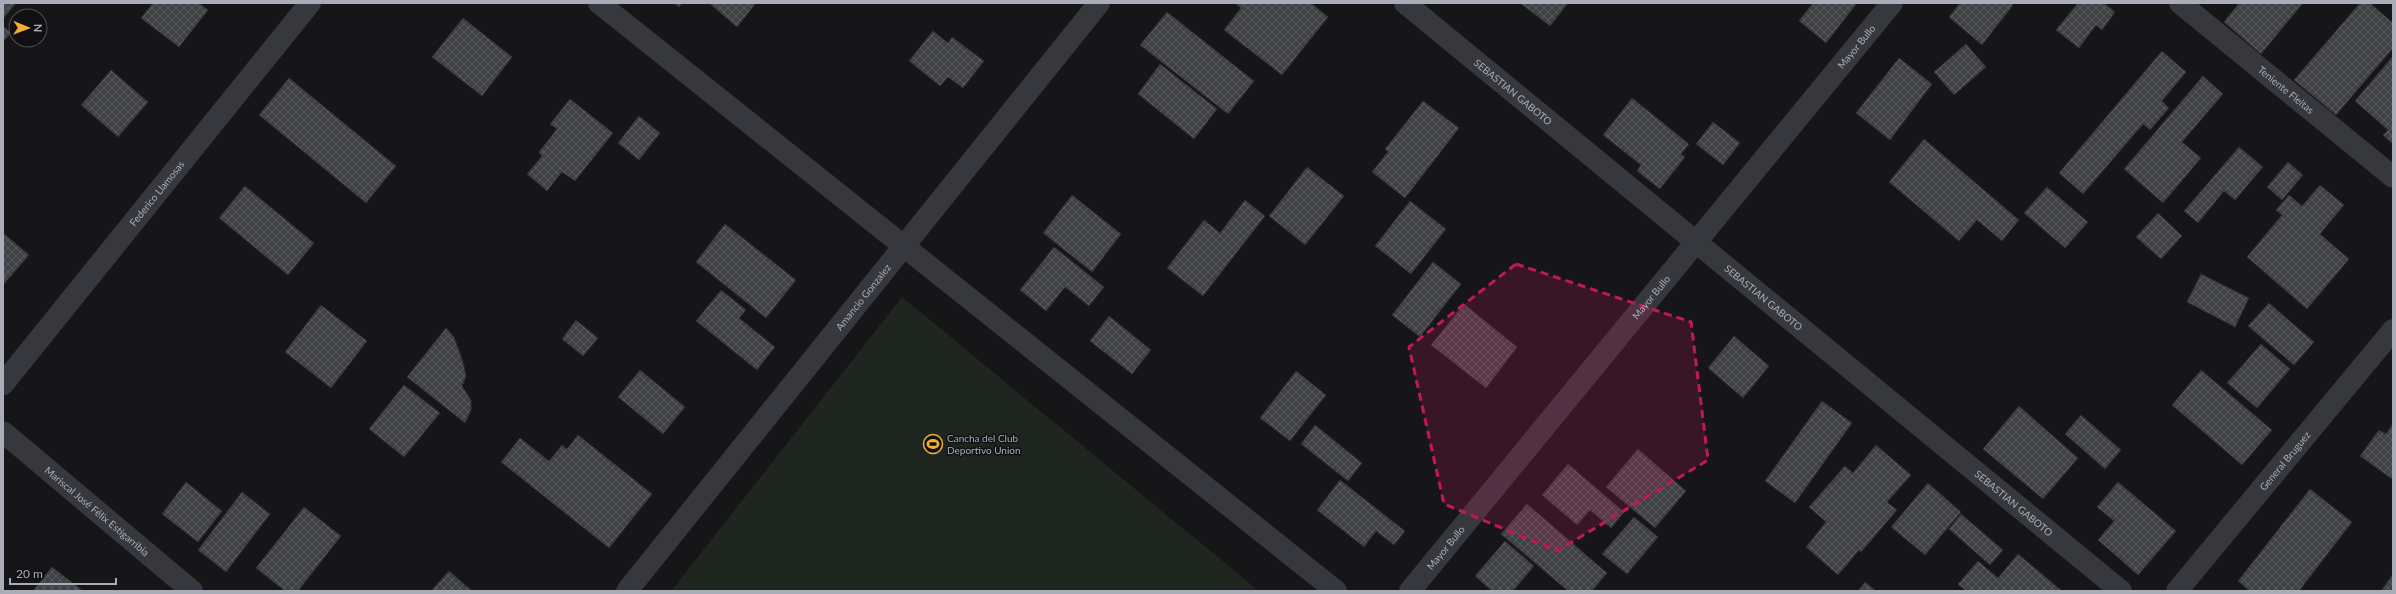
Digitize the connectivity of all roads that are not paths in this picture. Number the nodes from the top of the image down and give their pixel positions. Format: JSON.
{"nodes":[{"id":1,"x":310,"y":3,"type":"edge"},
{"id":2,"x":599,"y":3,"type":"edge"},
{"id":3,"x":1100,"y":3,"type":"edge"},
{"id":4,"x":1405,"y":3,"type":"edge"},
{"id":5,"x":1892,"y":3,"type":"edge"},
{"id":6,"x":2180,"y":3,"type":"edge"},
{"id":7,"x":2393,"y":177,"type":"edge"},
{"id":8,"x":1697,"y":243,"type":"junction"},
{"id":9,"x":905,"y":247,"type":"junction"},
{"id":10,"x":2393,"y":330,"type":"edge"},
{"id":11,"x":3,"y":384,"type":"edge"},
{"id":12,"x":3,"y":432,"type":"edge"},
{"id":13,"x":192,"y":591,"type":"edge"},
{"id":14,"x":627,"y":591,"type":"edge"},
{"id":15,"x":1336,"y":591,"type":"edge"},
{"id":16,"x":1410,"y":591,"type":"edge"},
{"id":17,"x":2122,"y":591,"type":"edge"},
{"id":18,"x":2177,"y":591,"type":"edge"}],
"edges":[{"from":1,"to":11,"type":"street","name":"Federico Llamosas"},
{"from":2,"to":9,"type":"street"},
{"from":3,"to":9,"type":"street","name":"Amancio Gonzalez"},
{"from":4,"to":8,"type":"street","name":"SEBASTIAN GABOTO"},
{"from":5,"to":8,"type":"street","name":"Mayor Bullo"},
{"from":6,"to":7,"type":"street","name":"Teniente Fleitas"},
{"from":8,"to":16,"type":"street","name":"Mayor Bullo"},
{"from":8,"to":17,"type":"street","name":"SEBASTIAN GABOTO"},
{"from":9,"to":14,"type":"street","name":"Amancio Gonzalez"},
{"from":9,"to":15,"type":"street"},
{"from":10,"to":18,"type":"street","name":"General Bruguez"},
{"from":12,"to":13,"type":"street","name":"Mariscal José Félix Estigarribia"}]}
